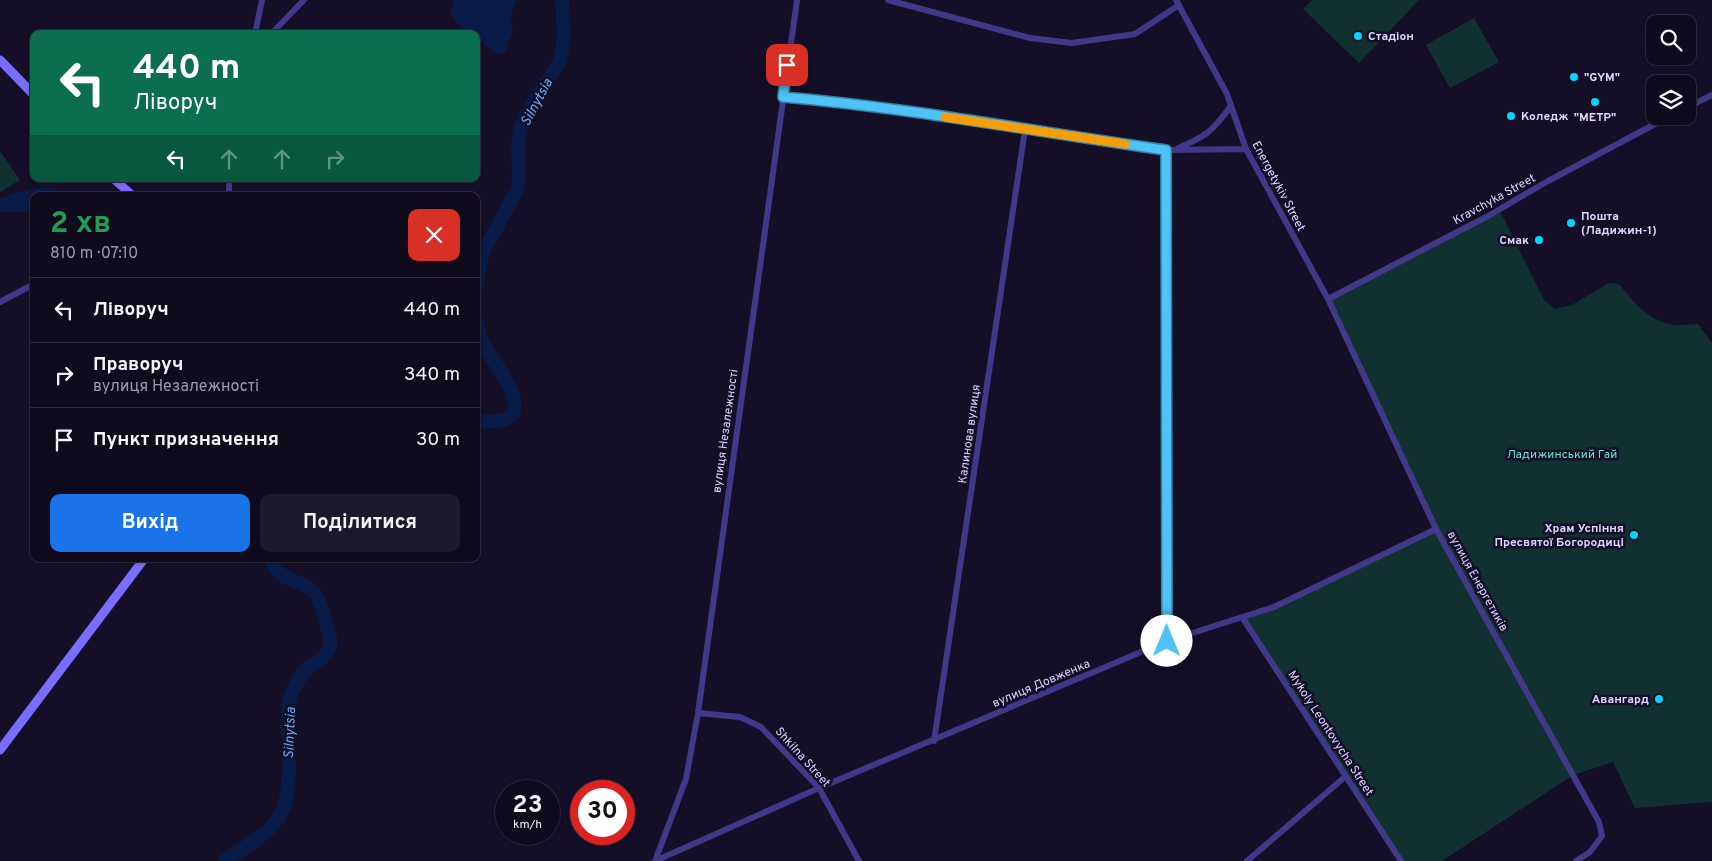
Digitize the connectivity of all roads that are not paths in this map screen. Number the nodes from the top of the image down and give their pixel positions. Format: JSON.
{"nodes":[{"id":1,"x":262,"y":0,"type":"edge"},
{"id":2,"x":304,"y":0,"type":"edge"},
{"id":3,"x":797,"y":0,"type":"edge"},
{"id":4,"x":888,"y":0,"type":"edge"},
{"id":5,"x":1178,"y":3,"type":"edge"},
{"id":6,"x":257,"y":30,"type":"edge"},
{"id":7,"x":275,"y":30,"type":"edge"},
{"id":8,"x":0,"y":60,"type":"edge"},
{"id":9,"x":30,"y":91,"type":"edge"},
{"id":10,"x":1712,"y":95,"type":"edge"},
{"id":11,"x":783,"y":97,"type":"junction"},
{"id":12,"x":1696,"y":103,"type":"edge"},
{"id":13,"x":1230,"y":107,"type":"junction"},
{"id":14,"x":1653,"y":125,"type":"edge"},
{"id":15,"x":1025,"y":130,"type":"junction"},
{"id":16,"x":1246,"y":149,"type":"junction"},
{"id":17,"x":1166,"y":150,"type":"junction"},
{"id":18,"x":1175,"y":150,"type":"junction"},
{"id":19,"x":117,"y":182,"type":"edge"},
{"id":20,"x":129,"y":192,"type":"edge"},
{"id":21,"x":30,"y":286,"type":"edge"},
{"id":22,"x":1328,"y":300,"type":"junction"},
{"id":23,"x":0,"y":302,"type":"edge"},
{"id":24,"x":1436,"y":529,"type":"junction"},
{"id":25,"x":142,"y":562,"type":"edge"},
{"id":26,"x":1242,"y":617,"type":"junction"},
{"id":27,"x":1167,"y":641,"type":"junction"},
{"id":28,"x":698,"y":713,"type":"junction"},
{"id":29,"x":934,"y":741,"type":"junction"},
{"id":30,"x":0,"y":750,"type":"edge"},
{"id":31,"x":1346,"y":776,"type":"junction"},
{"id":32,"x":820,"y":788,"type":"junction"},
{"id":33,"x":655,"y":861,"type":"edge"},
{"id":34,"x":859,"y":861,"type":"edge"},
{"id":35,"x":1247,"y":861,"type":"edge"},
{"id":36,"x":1401,"y":861,"type":"edge"},
{"id":37,"x":1576,"y":861,"type":"edge"}],
"edges":[{"from":1,"to":6,"type":"street"},
{"from":2,"to":7,"type":"street"},
{"from":3,"to":11,"type":"street","name":"вулиця Незалежності"},
{"from":4,"to":5,"type":"street"},
{"from":5,"to":13,"type":"street","name":"Energetykiv Street"},
{"from":8,"to":9,"type":"street"},
{"from":10,"to":12,"type":"street"},
{"from":11,"to":15,"type":"street"},
{"from":11,"to":28,"type":"street","name":"вулиця Незалежності"},
{"from":13,"to":16,"type":"street","name":"Energetykiv Street"},
{"from":13,"to":18,"type":"street"},
{"from":14,"to":22,"type":"street","name":"Kravchyka Street"},
{"from":15,"to":17,"type":"street"},
{"from":15,"to":29,"type":"street","name":"Калинова вулиця"},
{"from":16,"to":18,"type":"street"},
{"from":16,"to":22,"type":"street","name":"Energetykiv Street"},
{"from":17,"to":18,"type":"street"},
{"from":17,"to":27,"type":"street"},
{"from":19,"to":20,"type":"street"},
{"from":21,"to":23,"type":"street"},
{"from":22,"to":24,"type":"street","name":"вулиця Енергетиків"},
{"from":24,"to":26,"type":"street","name":"вулиця Довженка"},
{"from":24,"to":37,"type":"street","name":"вулиця Енергетиків"},
{"from":25,"to":30,"type":"street"},
{"from":26,"to":27,"type":"street","name":"вулиця Довженка"},
{"from":26,"to":31,"type":"street","name":"Mykoly Leontovycha Street"},
{"from":27,"to":29,"type":"street","name":"вулиця Довженка"},
{"from":28,"to":32,"type":"street","name":"Shkilna Street"},
{"from":28,"to":33,"type":"street","name":"вулиця Незалежності"},
{"from":29,"to":32,"type":"street","name":"вулиця Довженка"},
{"from":31,"to":35,"type":"street"},
{"from":31,"to":36,"type":"street","name":"Mykoly Leontovycha Street"},
{"from":32,"to":33,"type":"street","name":"вулиця Довженка"},
{"from":32,"to":34,"type":"street","name":"Shkilna Street"}]}
